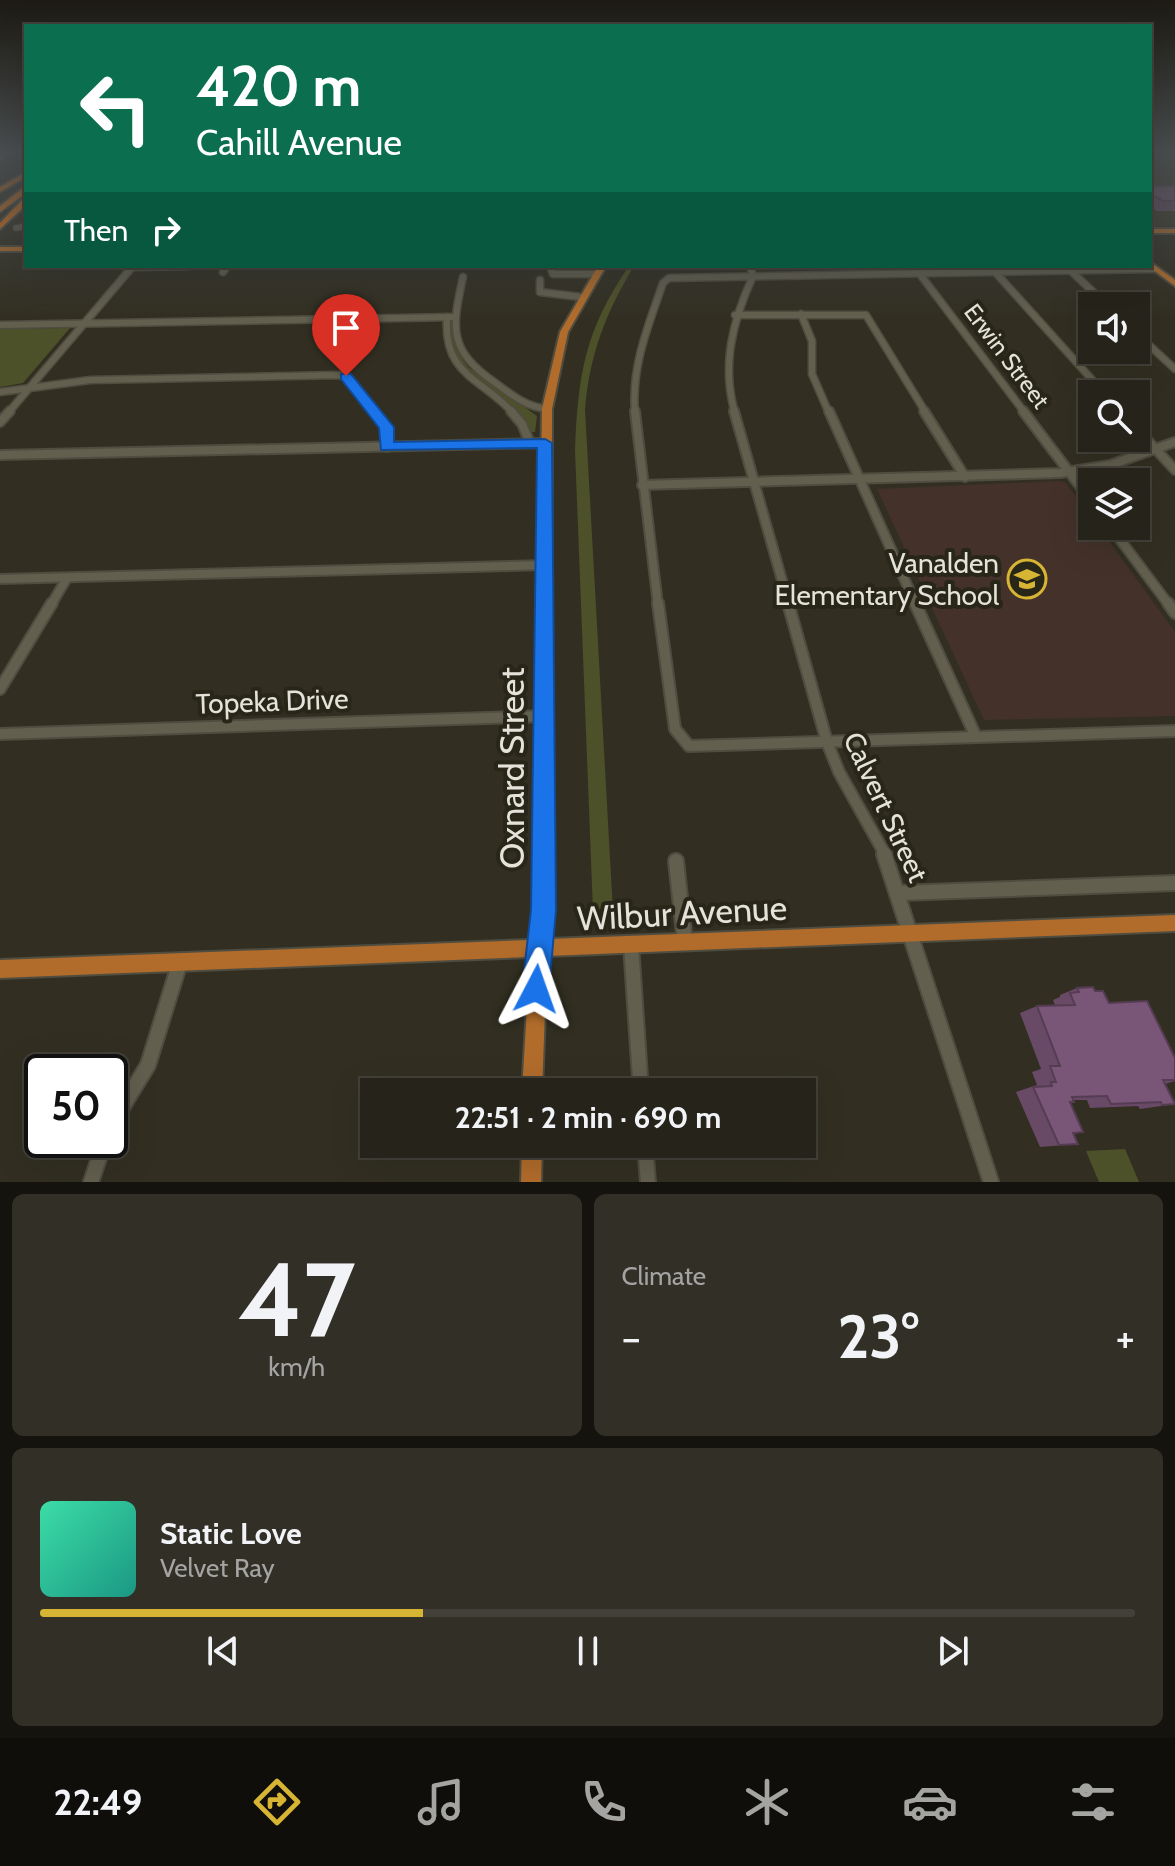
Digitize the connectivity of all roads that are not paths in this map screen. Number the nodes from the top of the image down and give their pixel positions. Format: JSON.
{"nodes":[{"id":1,"x":21,"y":206,"type":"edge"},
{"id":2,"x":24,"y":226,"type":"edge"},
{"id":3,"x":0,"y":227,"type":"edge"},
{"id":4,"x":16,"y":228,"type":"dead end"},
{"id":5,"x":1152,"y":231,"type":"edge"},
{"id":6,"x":1175,"y":231,"type":"edge"},
{"id":7,"x":0,"y":249,"type":"edge"},
{"id":8,"x":24,"y":249,"type":"edge"},
{"id":9,"x":1153,"y":267,"type":"edge"},
{"id":10,"x":131,"y":268,"type":"edge"},
{"id":11,"x":551,"y":268,"type":"edge"},
{"id":12,"x":751,"y":268,"type":"edge"},
{"id":13,"x":1125,"y":268,"type":"edge"},
{"id":14,"x":598,"y":270,"type":"edge"},
{"id":15,"x":1070,"y":270,"type":"junction"},
{"id":16,"x":995,"y":272,"type":"junction"},
{"id":17,"x":919,"y":273,"type":"junction"},
{"id":18,"x":753,"y":276,"type":"junction"},
{"id":19,"x":463,"y":277,"type":"dead end"},
{"id":20,"x":540,"y":280,"type":"dead end"},
{"id":21,"x":1175,"y":284,"type":"edge"},
{"id":22,"x":1093,"y":292,"type":"edge"},
{"id":23,"x":581,"y":297,"type":"junction"},
{"id":24,"x":801,"y":314,"type":"junction"},
{"id":25,"x":735,"y":315,"type":"junction"},
{"id":26,"x":451,"y":317,"type":"junction"},
{"id":27,"x":84,"y":323,"type":"junction"},
{"id":28,"x":0,"y":325,"type":"edge"},
{"id":29,"x":1150,"y":346,"type":"edge"},
{"id":30,"x":1175,"y":369,"type":"edge"},
{"id":31,"x":1092,"y":380,"type":"edge"},
{"id":32,"x":28,"y":389,"type":"junction"},
{"id":33,"x":0,"y":392,"type":"edge"},
{"id":34,"x":547,"y":409,"type":"junction"},
{"id":35,"x":0,"y":422,"type":"edge"},
{"id":36,"x":1175,"y":442,"type":"edge"},
{"id":37,"x":530,"y":443,"type":"junction"},
{"id":38,"x":545,"y":443,"type":"junction"},
{"id":39,"x":1150,"y":443,"type":"edge"},
{"id":40,"x":387,"y":447,"type":"junction"},
{"id":41,"x":1155,"y":449,"type":"junction"},
{"id":42,"x":0,"y":455,"type":"edge"},
{"id":43,"x":1175,"y":470,"type":"edge"},
{"id":44,"x":1069,"y":472,"type":"junction"},
{"id":45,"x":965,"y":477,"type":"junction"},
{"id":46,"x":860,"y":478,"type":"junction"},
{"id":47,"x":752,"y":482,"type":"junction"},
{"id":48,"x":1078,"y":484,"type":"edge"},
{"id":49,"x":642,"y":485,"type":"junction"},
{"id":50,"x":1120,"y":540,"type":"edge"},
{"id":51,"x":545,"y":565,"type":"junction"},
{"id":52,"x":67,"y":578,"type":"junction"},
{"id":53,"x":0,"y":579,"type":"edge"},
{"id":54,"x":1175,"y":613,"type":"edge"},
{"id":55,"x":0,"y":689,"type":"edge"},
{"id":56,"x":545,"y":716,"type":"junction"},
{"id":57,"x":1175,"y":731,"type":"edge"},
{"id":58,"x":0,"y":734,"type":"edge"},
{"id":59,"x":976,"y":737,"type":"junction"},
{"id":60,"x":827,"y":742,"type":"junction"},
{"id":61,"x":676,"y":861,"type":"dead end"},
{"id":62,"x":1175,"y":883,"type":"edge"},
{"id":63,"x":900,"y":893,"type":"junction"},
{"id":64,"x":1175,"y":923,"type":"edge"},
{"id":65,"x":913,"y":933,"type":"junction"},
{"id":66,"x":685,"y":943,"type":"junction"},
{"id":67,"x":631,"y":945,"type":"junction"},
{"id":68,"x":538,"y":949,"type":"junction"},
{"id":69,"x":180,"y":962,"type":"junction"},
{"id":70,"x":0,"y":969,"type":"edge"},
{"id":71,"x":533,"y":1078,"type":"edge"},
{"id":72,"x":640,"y":1078,"type":"edge"},
{"id":73,"x":128,"y":1098,"type":"edge"},
{"id":74,"x":99,"y":1158,"type":"edge"},
{"id":75,"x":532,"y":1158,"type":"edge"},
{"id":76,"x":646,"y":1158,"type":"edge"},
{"id":77,"x":91,"y":1182,"type":"edge"},
{"id":78,"x":531,"y":1182,"type":"edge"},
{"id":79,"x":648,"y":1182,"type":"edge"},
{"id":80,"x":991,"y":1182,"type":"edge"}],
"edges":[{"from":1,"to":3,"type":"highway"},
{"from":2,"to":4,"type":"street"},
{"from":5,"to":6,"type":"main road"},
{"from":7,"to":8,"type":"main road"},
{"from":9,"to":21,"type":"main road"},
{"from":10,"to":27,"type":"street"},
{"from":11,"to":14,"type":"street"},
{"from":12,"to":18,"type":"street"},
{"from":13,"to":15,"type":"street"},
{"from":14,"to":23,"type":"main road","name":"Oxnard Street"},
{"from":15,"to":16,"type":"street"},
{"from":15,"to":22,"type":"street"},
{"from":16,"to":17,"type":"street"},
{"from":16,"to":31,"type":"street"},
{"from":17,"to":18,"type":"street"},
{"from":17,"to":44,"type":"street","name":"Erwin Street"},
{"from":18,"to":25,"type":"street","name":"Calvert Street"},
{"from":18,"to":49,"type":"street"},
{"from":19,"to":26,"type":"street"},
{"from":20,"to":23,"type":"street"},
{"from":23,"to":34,"type":"main road","name":"Oxnard Street"},
{"from":24,"to":25,"type":"street"},
{"from":24,"to":45,"type":"street"},
{"from":24,"to":46,"type":"street"},
{"from":25,"to":47,"type":"street","name":"Calvert Street"},
{"from":26,"to":27,"type":"street"},
{"from":26,"to":34,"type":"street"},
{"from":26,"to":37,"type":"street"},
{"from":27,"to":28,"type":"street"},
{"from":27,"to":32,"type":"street"},
{"from":29,"to":30,"type":"street"},
{"from":32,"to":33,"type":"street"},
{"from":32,"to":35,"type":"street"},
{"from":32,"to":40,"type":"street"},
{"from":34,"to":38,"type":"main road","name":"Oxnard Street"},
{"from":36,"to":41,"type":"street"},
{"from":37,"to":38,"type":"street"},
{"from":37,"to":40,"type":"street"},
{"from":38,"to":51,"type":"main road","name":"Oxnard Street"},
{"from":39,"to":41,"type":"street"},
{"from":40,"to":42,"type":"street"},
{"from":41,"to":43,"type":"street"},
{"from":41,"to":44,"type":"street"},
{"from":44,"to":45,"type":"street"},
{"from":44,"to":48,"type":"street","name":"Erwin Street"},
{"from":45,"to":46,"type":"street"},
{"from":46,"to":47,"type":"street"},
{"from":46,"to":59,"type":"street"},
{"from":47,"to":49,"type":"street"},
{"from":47,"to":60,"type":"street","name":"Calvert Street"},
{"from":49,"to":60,"type":"street"},
{"from":50,"to":54,"type":"street"},
{"from":51,"to":52,"type":"street"},
{"from":51,"to":56,"type":"main road","name":"Oxnard Street"},
{"from":52,"to":53,"type":"street"},
{"from":52,"to":55,"type":"street"},
{"from":56,"to":58,"type":"street","name":"Topeka Drive"},
{"from":56,"to":68,"type":"main road","name":"Oxnard Street"},
{"from":57,"to":59,"type":"street"},
{"from":59,"to":60,"type":"street"},
{"from":60,"to":63,"type":"street","name":"Calvert Street"},
{"from":61,"to":66,"type":"street"},
{"from":62,"to":63,"type":"street"},
{"from":63,"to":65,"type":"street","name":"Calvert Street"},
{"from":64,"to":65,"type":"main road","name":"Wilbur Avenue"},
{"from":65,"to":66,"type":"main road","name":"Wilbur Avenue"},
{"from":65,"to":80,"type":"street","name":"Calvert Street"},
{"from":66,"to":67,"type":"main road","name":"Wilbur Avenue"},
{"from":67,"to":68,"type":"main road","name":"Wilbur Avenue"},
{"from":67,"to":72,"type":"street"},
{"from":68,"to":69,"type":"main road","name":"Wilbur Avenue"},
{"from":68,"to":71,"type":"main road","name":"Oxnard Street"},
{"from":69,"to":70,"type":"main road","name":"Wilbur Avenue"},
{"from":69,"to":73,"type":"street"},
{"from":74,"to":77,"type":"street"},
{"from":75,"to":78,"type":"main road"},
{"from":76,"to":79,"type":"street"}]}
